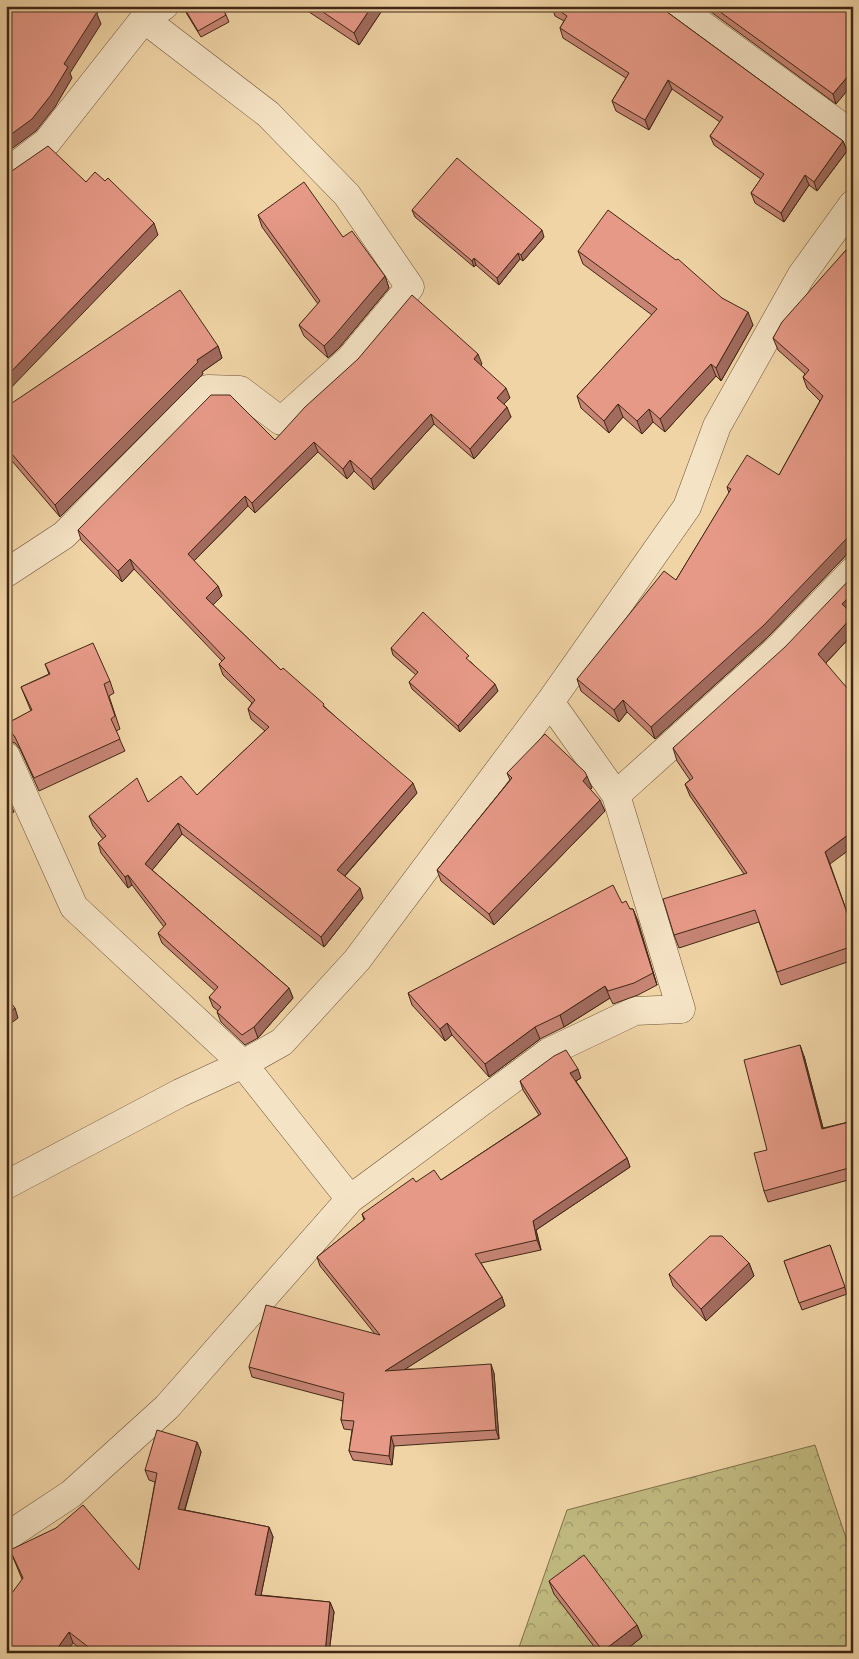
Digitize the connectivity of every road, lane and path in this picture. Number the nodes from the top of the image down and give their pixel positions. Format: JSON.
{"nodes":[{"id":1,"x":676,"y":6,"type":"edge"},
{"id":2,"x":154,"y":12,"type":"edge"},
{"id":3,"x":853,"y":135,"type":"edge"},
{"id":4,"x":6,"y":173,"type":"edge"},
{"id":5,"x":853,"y":204,"type":"edge"},
{"id":6,"x":853,"y":572,"type":"edge"},
{"id":7,"x":6,"y":573,"type":"edge"},
{"id":8,"x":550,"y":702,"type":"junction"},
{"id":9,"x":6,"y":756,"type":"edge"},
{"id":10,"x":616,"y":795,"type":"junction"},
{"id":11,"x":243,"y":1064,"type":"junction"},
{"id":12,"x":6,"y":1185,"type":"edge"},
{"id":13,"x":350,"y":1199,"type":"junction"},
{"id":14,"x":6,"y":1537,"type":"edge"}],
"edges":[{"from":1,"to":3,"type":"street"},
{"from":2,"to":4,"type":"street"},
{"from":2,"to":7,"type":"street"},
{"from":5,"to":8,"type":"street"},
{"from":6,"to":10,"type":"street"},
{"from":8,"to":10,"type":"street"},
{"from":8,"to":11,"type":"street"},
{"from":9,"to":11,"type":"street"},
{"from":10,"to":13,"type":"street"},
{"from":11,"to":12,"type":"street"},
{"from":11,"to":13,"type":"street"},
{"from":13,"to":14,"type":"street"}]}
